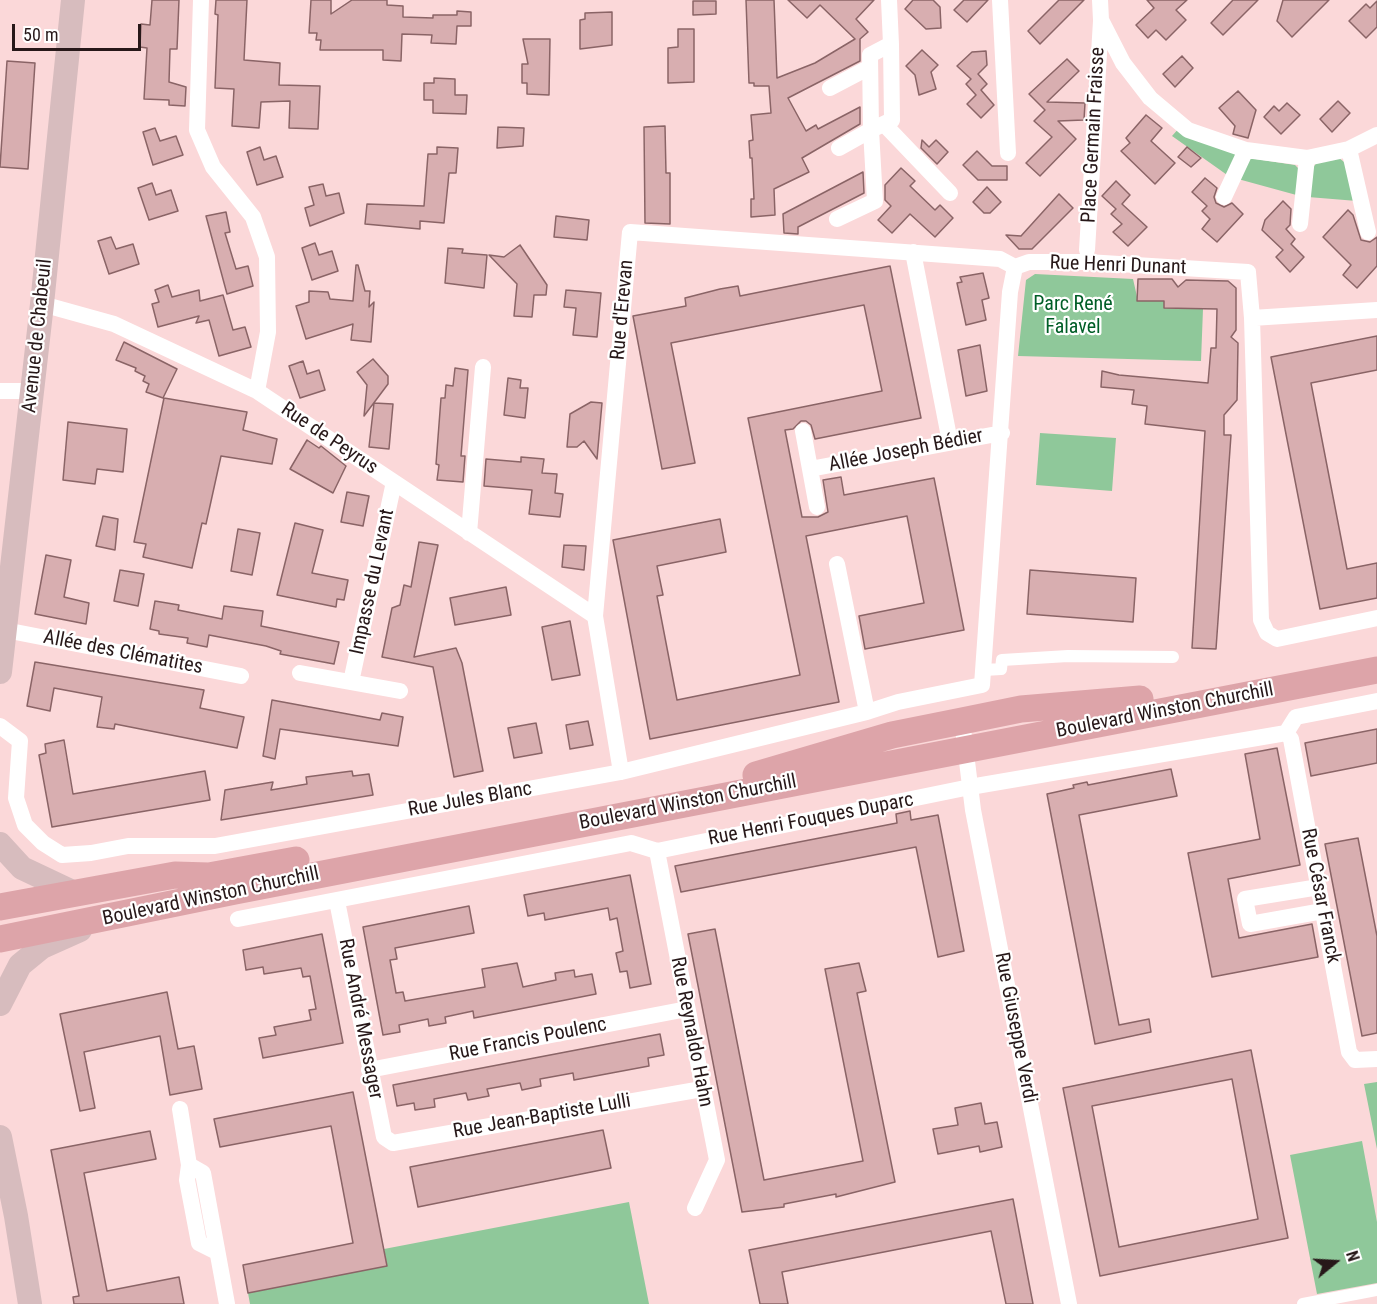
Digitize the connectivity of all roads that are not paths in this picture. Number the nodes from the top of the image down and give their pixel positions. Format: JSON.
{"nodes":[{"id":1,"x":73,"y":0,"type":"edge"},
{"id":2,"x":201,"y":0,"type":"edge"},
{"id":3,"x":889,"y":0,"type":"edge"},
{"id":4,"x":1000,"y":0,"type":"edge"},
{"id":5,"x":1100,"y":0,"type":"edge"},
{"id":6,"x":1101,"y":20,"type":"junction"},
{"id":7,"x":891,"y":44,"type":"junction"},
{"id":8,"x":870,"y":67,"type":"junction"},
{"id":9,"x":831,"y":88,"type":"dead end"},
{"id":10,"x":878,"y":127,"type":"junction"},
{"id":11,"x":1377,"y":135,"type":"edge"},
{"id":12,"x":839,"y":148,"type":"dead end"},
{"id":13,"x":1349,"y":149,"type":"junction"},
{"id":14,"x":1246,"y":150,"type":"junction"},
{"id":15,"x":1008,"y":153,"type":"dead end"},
{"id":16,"x":1307,"y":158,"type":"junction"},
{"id":17,"x":950,"y":193,"type":"dead end"},
{"id":18,"x":1224,"y":197,"type":"dead end"},
{"id":19,"x":837,"y":219,"type":"dead end"},
{"id":20,"x":1300,"y":224,"type":"dead end"},
{"id":21,"x":1368,"y":232,"type":"dead end"},
{"id":22,"x":913,"y":252,"type":"junction"},
{"id":23,"x":1087,"y":256,"type":"junction"},
{"id":24,"x":1015,"y":267,"type":"junction"},
{"id":25,"x":42,"y":304,"type":"junction"},
{"id":26,"x":1377,"y":310,"type":"edge"},
{"id":27,"x":1252,"y":318,"type":"junction"},
{"id":28,"x":483,"y":367,"type":"dead end"},
{"id":29,"x":0,"y":391,"type":"edge"},
{"id":30,"x":32,"y":391,"type":"junction"},
{"id":31,"x":257,"y":391,"type":"junction"},
{"id":32,"x":803,"y":431,"type":"dead end"},
{"id":33,"x":1002,"y":434,"type":"junction"},
{"id":34,"x":950,"y":442,"type":"junction"},
{"id":35,"x":810,"y":469,"type":"junction"},
{"id":36,"x":394,"y":482,"type":"junction"},
{"id":37,"x":817,"y":507,"type":"dead end"},
{"id":38,"x":469,"y":533,"type":"junction"},
{"id":39,"x":837,"y":564,"type":"dead end"},
{"id":40,"x":5,"y":586,"type":"edge"},
{"id":41,"x":595,"y":616,"type":"junction"},
{"id":42,"x":1377,"y":618,"type":"edge"},
{"id":43,"x":5,"y":630,"type":"junction"},
{"id":44,"x":1377,"y":654,"type":"edge"},
{"id":45,"x":1173,"y":657,"type":"dead end"},
{"id":46,"x":984,"y":670,"type":"junction"},
{"id":47,"x":1377,"y":670,"type":"edge"},
{"id":48,"x":0,"y":672,"type":"edge"},
{"id":49,"x":300,"y":673,"type":"dead end"},
{"id":50,"x":241,"y":676,"type":"dead end"},
{"id":51,"x":351,"y":682,"type":"junction"},
{"id":52,"x":400,"y":692,"type":"dead end"},
{"id":53,"x":1377,"y":701,"type":"edge"},
{"id":54,"x":867,"y":712,"type":"junction"},
{"id":55,"x":962,"y":721,"type":"junction"},
{"id":56,"x":0,"y":726,"type":"edge"},
{"id":57,"x":1286,"y":733,"type":"junction"},
{"id":58,"x":966,"y":750,"type":"junction"},
{"id":59,"x":621,"y":772,"type":"junction"},
{"id":60,"x":970,"y":788,"type":"junction"},
{"id":61,"x":0,"y":844,"type":"edge"},
{"id":62,"x":657,"y":851,"type":"junction"},
{"id":63,"x":1319,"y":887,"type":"junction"},
{"id":64,"x":77,"y":894,"type":"junction"},
{"id":65,"x":337,"y":901,"type":"junction"},
{"id":66,"x":0,"y":907,"type":"edge"},
{"id":67,"x":1323,"y":911,"type":"junction"},
{"id":68,"x":113,"y":918,"type":"junction"},
{"id":69,"x":238,"y":919,"type":"dead end"},
{"id":70,"x":0,"y":939,"type":"edge"},
{"id":71,"x":0,"y":1004,"type":"edge"},
{"id":72,"x":687,"y":1009,"type":"junction"},
{"id":73,"x":1377,"y":1059,"type":"edge"},
{"id":74,"x":369,"y":1070,"type":"junction"},
{"id":75,"x":702,"y":1089,"type":"junction"},
{"id":76,"x":180,"y":1110,"type":"dead end"},
{"id":77,"x":0,"y":1137,"type":"edge"},
{"id":78,"x":384,"y":1137,"type":"joint"},
{"id":79,"x":695,"y":1208,"type":"dead end"},
{"id":80,"x":1377,"y":1290,"type":"edge"},
{"id":81,"x":1307,"y":1303,"type":"edge"},
{"id":82,"x":30,"y":1304,"type":"edge"},
{"id":83,"x":227,"y":1304,"type":"edge"},
{"id":84,"x":1069,"y":1304,"type":"edge"}],
"edges":[{"from":1,"to":25,"type":"main road","name":"Avenue de Chabeuil"},
{"from":2,"to":31,"type":"street"},
{"from":3,"to":7,"type":"street"},
{"from":4,"to":15,"type":"street"},
{"from":5,"to":6,"type":"street","name":"Place Germain Fraisse"},
{"from":6,"to":14,"type":"street"},
{"from":6,"to":23,"type":"street","name":"Place Germain Fraisse"},
{"from":7,"to":8,"type":"street"},
{"from":7,"to":10,"type":"street"},
{"from":8,"to":9,"type":"street"},
{"from":8,"to":10,"type":"street"},
{"from":10,"to":12,"type":"street"},
{"from":10,"to":17,"type":"street"},
{"from":10,"to":19,"type":"street"},
{"from":11,"to":13,"type":"street"},
{"from":13,"to":16,"type":"street"},
{"from":13,"to":21,"type":"street"},
{"from":14,"to":16,"type":"street"},
{"from":14,"to":18,"type":"street"},
{"from":16,"to":20,"type":"street"},
{"from":22,"to":24,"type":"street","name":"Rue d'Erevan"},
{"from":22,"to":34,"type":"street"},
{"from":22,"to":41,"type":"street","name":"Rue d'Erevan"},
{"from":23,"to":24,"type":"street","name":"Rue Henri Dunant"},
{"from":23,"to":27,"type":"street","name":"Rue Henri Dunant"},
{"from":24,"to":33,"type":"street"},
{"from":25,"to":30,"type":"main road","name":"Avenue de Chabeuil"},
{"from":25,"to":31,"type":"street","name":"Rue de Peyrus"},
{"from":26,"to":27,"type":"street"},
{"from":27,"to":42,"type":"street","name":"Rue Henri Dunant"},
{"from":28,"to":38,"type":"street"},
{"from":29,"to":30,"type":"street"},
{"from":30,"to":40,"type":"main road","name":"Avenue de Chabeuil"},
{"from":31,"to":36,"type":"street","name":"Rue de Peyrus"},
{"from":32,"to":35,"type":"street","name":"Allée Joseph Bédier"},
{"from":33,"to":34,"type":"street","name":"Allée Joseph Bédier"},
{"from":33,"to":46,"type":"street"},
{"from":34,"to":35,"type":"street","name":"Allée Joseph Bédier"},
{"from":35,"to":37,"type":"street","name":"Allée Joseph Bédier"},
{"from":36,"to":38,"type":"street","name":"Rue de Peyrus"},
{"from":36,"to":51,"type":"street","name":"Impasse du Levant"},
{"from":38,"to":41,"type":"street","name":"Rue de Peyrus"},
{"from":39,"to":54,"type":"street"},
{"from":40,"to":43,"type":"main road","name":"Avenue de Chabeuil"},
{"from":41,"to":59,"type":"street","name":"Rue d'Erevan"},
{"from":43,"to":48,"type":"main road","name":"Avenue de Chabeuil"},
{"from":43,"to":50,"type":"street","name":"Allée des Clématites"},
{"from":44,"to":55,"type":"main road","name":"Boulevard Winston Churchill"},
{"from":45,"to":46,"type":"street"},
{"from":46,"to":54,"type":"street","name":"Rue Jules Blanc"},
{"from":47,"to":58,"type":"main road","name":"Boulevard Winston Churchill"},
{"from":49,"to":51,"type":"street","name":"Impasse du Levant"},
{"from":51,"to":52,"type":"street","name":"Impasse du Levant"},
{"from":53,"to":57,"type":"street"},
{"from":54,"to":59,"type":"street","name":"Rue Jules Blanc"},
{"from":55,"to":58,"type":"street","name":"Rue Giuseppe Verdi"},
{"from":55,"to":64,"type":"main road","name":"Boulevard Winston Churchill"},
{"from":56,"to":59,"type":"street","name":"Rue Jules Blanc"},
{"from":57,"to":60,"type":"street","name":"Rue Henri Fouques Duparc"},
{"from":57,"to":63,"type":"street","name":"Rue César Franck"},
{"from":58,"to":60,"type":"street","name":"Rue Giuseppe Verdi"},
{"from":58,"to":68,"type":"main road","name":"Boulevard Winston Churchill"},
{"from":60,"to":62,"type":"street","name":"Rue Henri Fouques Duparc"},
{"from":60,"to":84,"type":"street","name":"Rue Giuseppe Verdi"},
{"from":61,"to":64,"type":"main road"},
{"from":62,"to":65,"type":"street","name":"Rue Henri Fouques Duparc"},
{"from":62,"to":72,"type":"street","name":"Rue Reynaldo Hahn"},
{"from":63,"to":67,"type":"street","name":"Rue César Franck"},
{"from":63,"to":67,"type":"street"},
{"from":64,"to":66,"type":"main road","name":"Boulevard Winston Churchill"},
{"from":65,"to":69,"type":"street","name":"Rue Henri Fouques Duparc"},
{"from":65,"to":74,"type":"street","name":"Rue André Messager"},
{"from":67,"to":73,"type":"street","name":"Rue César Franck"},
{"from":68,"to":70,"type":"main road","name":"Boulevard Winston Churchill"},
{"from":68,"to":71,"type":"main road"},
{"from":72,"to":74,"type":"street","name":"Rue Francis Poulenc"},
{"from":72,"to":75,"type":"street","name":"Rue Reynaldo Hahn"},
{"from":74,"to":78,"type":"street","name":"Rue André Messager"},
{"from":75,"to":78,"type":"street","name":"Rue Jean-Baptiste Lulli"},
{"from":75,"to":79,"type":"street","name":"Rue Reynaldo Hahn"},
{"from":76,"to":83,"type":"street"},
{"from":77,"to":82,"type":"main road"},
{"from":80,"to":81,"type":"street"}]}
